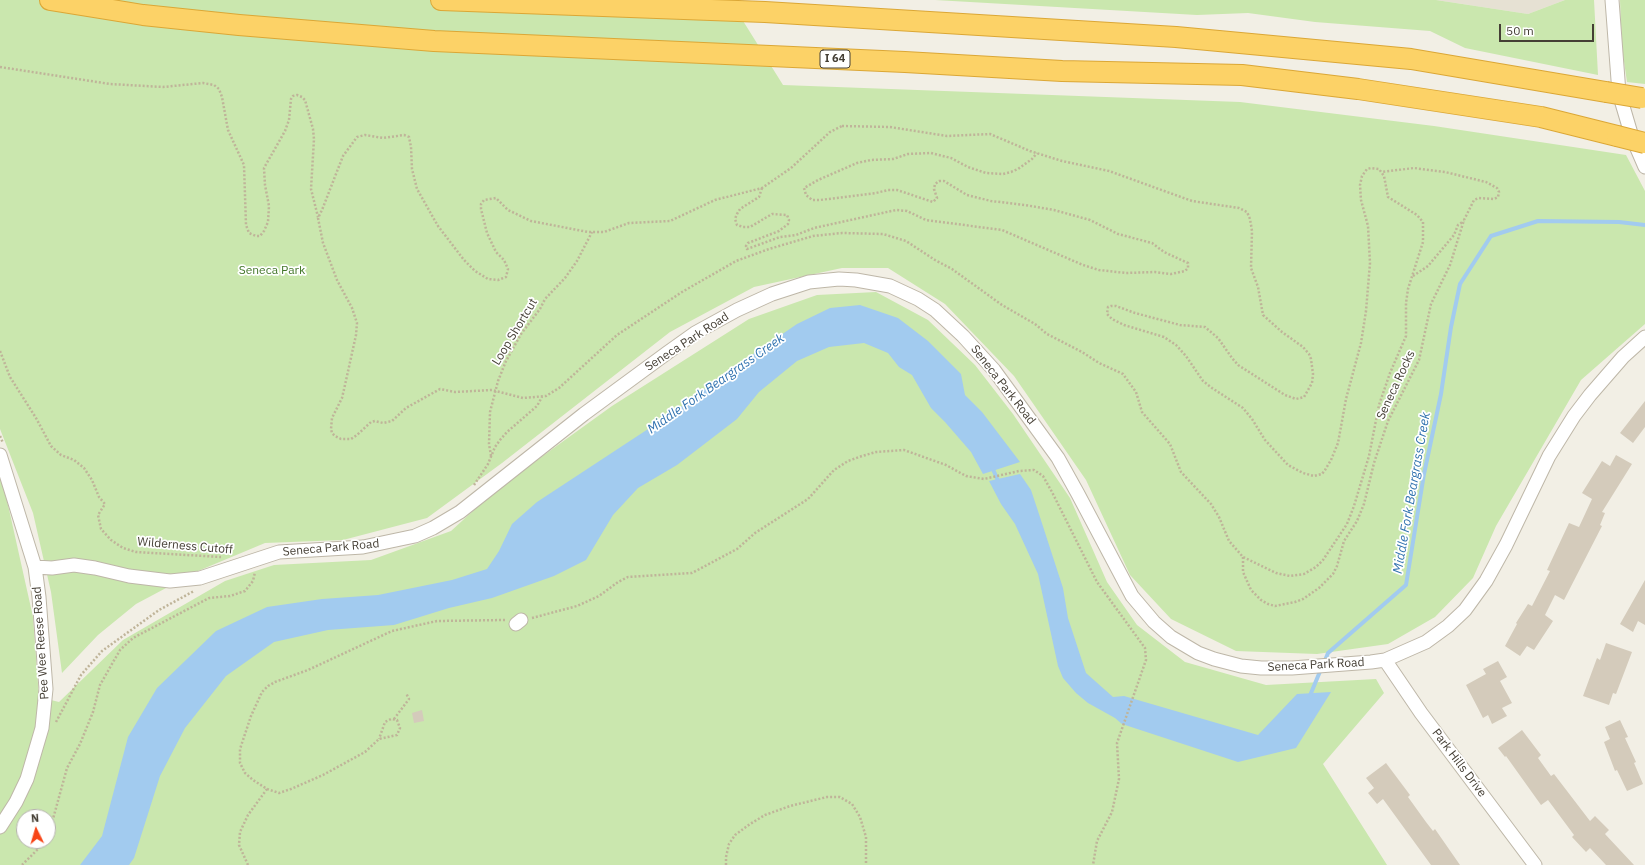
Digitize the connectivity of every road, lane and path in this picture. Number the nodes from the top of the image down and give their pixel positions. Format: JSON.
{"nodes":[{"id":1,"x":50,"y":0,"type":"edge"},
{"id":2,"x":441,"y":0,"type":"edge"},
{"id":3,"x":1612,"y":0,"type":"edge"},
{"id":4,"x":0,"y":66,"type":"edge"},
{"id":5,"x":1643,"y":99,"type":"edge"},
{"id":6,"x":1645,"y":143,"type":"edge"},
{"id":7,"x":1037,"y":153,"type":"dead end"},
{"id":8,"x":1645,"y":166,"type":"edge"},
{"id":9,"x":1382,"y":172,"type":"dead end"},
{"id":10,"x":762,"y":188,"type":"dead end"},
{"id":11,"x":318,"y":218,"type":"dead end"},
{"id":12,"x":1464,"y":220,"type":"junction"},
{"id":13,"x":592,"y":232,"type":"dead end"},
{"id":14,"x":1412,"y":277,"type":"dead end"},
{"id":15,"x":1645,"y":337,"type":"edge"},
{"id":16,"x":0,"y":351,"type":"edge"},
{"id":17,"x":542,"y":397,"type":"dead end"},
{"id":18,"x":0,"y":455,"type":"edge"},
{"id":19,"x":491,"y":456,"type":"junction"},
{"id":20,"x":471,"y":488,"type":"dead end"},
{"id":21,"x":223,"y":557,"type":"dead end"},
{"id":22,"x":1243,"y":557,"type":"dead end"},
{"id":23,"x":253,"y":560,"type":"junction"},
{"id":24,"x":34,"y":567,"type":"junction"},
{"id":25,"x":201,"y":587,"type":"dead end"},
{"id":26,"x":1385,"y":660,"type":"junction"},
{"id":27,"x":406,"y":693,"type":"dead end"},
{"id":28,"x":394,"y":718,"type":"junction"},
{"id":29,"x":55,"y":723,"type":"dead end"},
{"id":30,"x":379,"y":739,"type":"junction"},
{"id":31,"x":268,"y":789,"type":"junction"},
{"id":32,"x":55,"y":809,"type":"edge"},
{"id":33,"x":0,"y":826,"type":"edge"},
{"id":34,"x":38,"y":849,"type":"edge"},
{"id":35,"x":22,"y":865,"type":"edge"},
{"id":36,"x":248,"y":865,"type":"edge"},
{"id":37,"x":726,"y":865,"type":"edge"},
{"id":38,"x":866,"y":865,"type":"edge"},
{"id":39,"x":1093,"y":865,"type":"edge"},
{"id":40,"x":1535,"y":865,"type":"edge"}],
"edges":[{"from":1,"to":6,"type":"highway","number":"I 64","bridge":true},
{"from":2,"to":5,"type":"highway","bridge":true},
{"from":3,"to":8,"type":"street"},
{"from":4,"to":11,"type":"path"},
{"from":7,"to":10,"type":"path"},
{"from":9,"to":12,"type":"path","name":"Seneca Rocks"},
{"from":12,"to":14,"type":"path"},
{"from":12,"to":22,"type":"path","name":"Seneca Rocks"},
{"from":13,"to":19,"type":"path","name":"Loop Shortcut"},
{"from":15,"to":26,"type":"street","name":"Seneca Park Road"},
{"from":16,"to":21,"type":"path","name":"Wilderness Cutoff"},
{"from":17,"to":19,"type":"path"},
{"from":18,"to":24,"type":"street","name":"Pee Wee Reese Road"},
{"from":19,"to":20,"type":"path"},
{"from":23,"to":24,"type":"street","name":"Seneca Park Road"},
{"from":23,"to":26,"type":"street","name":"Seneca Park Road"},
{"from":23,"to":32,"type":"path"},
{"from":24,"to":33,"type":"street","name":"Pee Wee Reese Road"},
{"from":25,"to":29,"type":"path"},
{"from":26,"to":40,"type":"street","name":"Park Hills Drive"},
{"from":27,"to":28,"type":"path"},
{"from":28,"to":30,"type":"path"},
{"from":28,"to":30,"type":"path"},
{"from":30,"to":31,"type":"path"},
{"from":31,"to":36,"type":"path"},
{"from":31,"to":39,"type":"path"},
{"from":34,"to":35,"type":"path"},
{"from":37,"to":38,"type":"path"}]}
